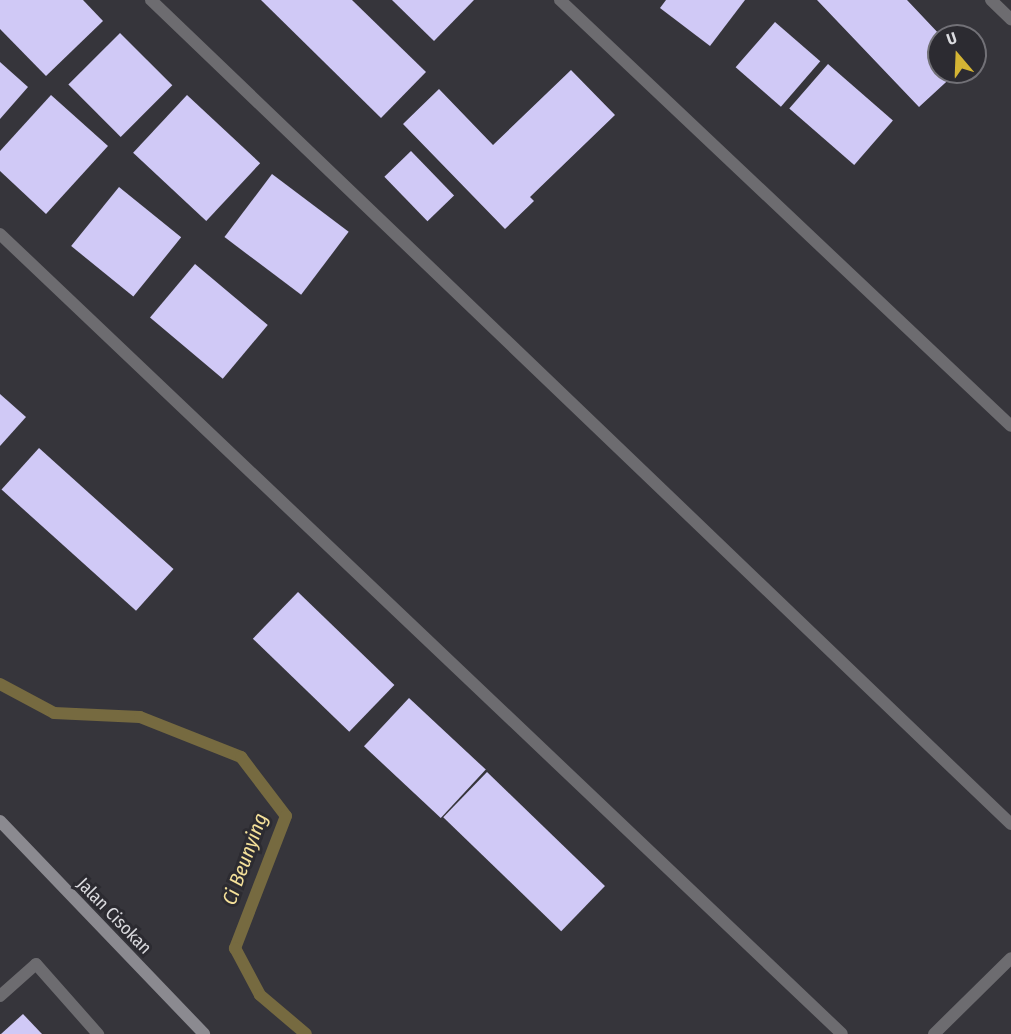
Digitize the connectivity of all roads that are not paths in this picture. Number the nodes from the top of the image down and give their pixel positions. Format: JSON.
{"nodes":[{"id":1,"x":150,"y":0,"type":"edge"},
{"id":2,"x":560,"y":0,"type":"edge"},
{"id":3,"x":991,"y":0,"type":"edge"},
{"id":4,"x":1011,"y":19,"type":"edge"},
{"id":5,"x":0,"y":234,"type":"edge"},
{"id":6,"x":1011,"y":426,"type":"edge"},
{"id":7,"x":0,"y":821,"type":"edge"},
{"id":8,"x":1011,"y":824,"type":"edge"},
{"id":9,"x":1011,"y":958,"type":"edge"},
{"id":10,"x":0,"y":996,"type":"edge"},
{"id":11,"x":98,"y":1034,"type":"edge"},
{"id":12,"x":204,"y":1034,"type":"edge"},
{"id":13,"x":842,"y":1034,"type":"edge"},
{"id":14,"x":934,"y":1034,"type":"edge"}],
"edges":[{"from":1,"to":8,"type":"street"},
{"from":2,"to":6,"type":"street"},
{"from":3,"to":4,"type":"street"},
{"from":5,"to":13,"type":"street"},
{"from":7,"to":12,"type":"street","name":"Jalan Cisokan"},
{"from":9,"to":14,"type":"street"},
{"from":10,"to":11,"type":"street"}]}
